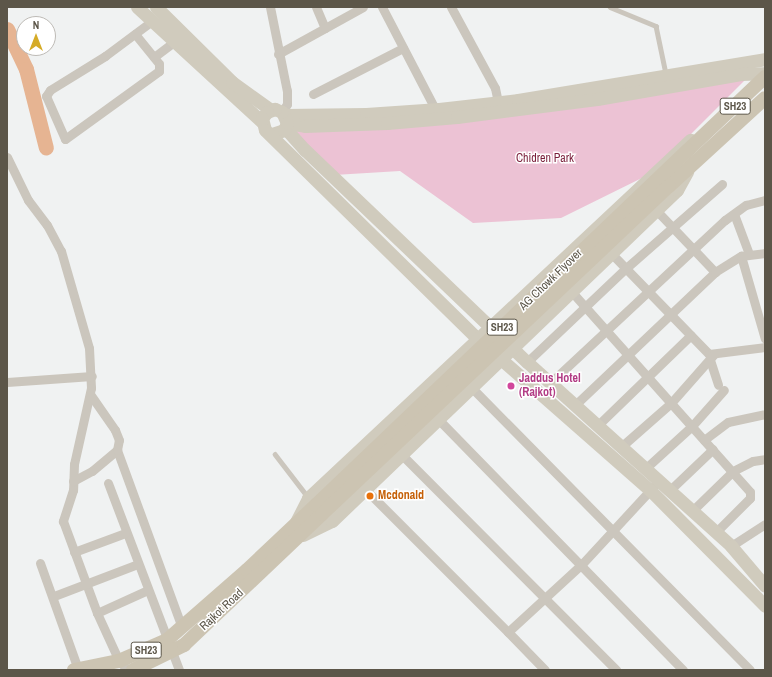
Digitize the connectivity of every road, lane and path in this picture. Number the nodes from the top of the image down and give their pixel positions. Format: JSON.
{"nodes":[{"id":1,"x":137,"y":7,"type":"edge"},
{"id":2,"x":156,"y":7,"type":"edge"},
{"id":3,"x":270,"y":7,"type":"edge"},
{"id":4,"x":316,"y":7,"type":"edge"},
{"id":5,"x":362,"y":7,"type":"edge"},
{"id":6,"x":382,"y":7,"type":"edge"},
{"id":7,"x":450,"y":7,"type":"edge"},
{"id":8,"x":610,"y":7,"type":"edge"},
{"id":9,"x":152,"y":21,"type":"junction"},
{"id":10,"x":326,"y":28,"type":"junction"},
{"id":11,"x":135,"y":34,"type":"junction"},
{"id":12,"x":174,"y":42,"type":"junction"},
{"id":13,"x":403,"y":48,"type":"junction"},
{"id":14,"x":278,"y":54,"type":"junction"},
{"id":15,"x":154,"y":57,"type":"junction"},
{"id":16,"x":765,"y":59,"type":"edge"},
{"id":17,"x":765,"y":73,"type":"edge"},
{"id":18,"x":666,"y":76,"type":"junction"},
{"id":19,"x":765,"y":77,"type":"edge"},
{"id":20,"x":313,"y":94,"type":"dead end"},
{"id":21,"x":765,"y":98,"type":"edge"},
{"id":22,"x":498,"y":102,"type":"junction"},
{"id":23,"x":435,"y":109,"type":"junction"},
{"id":24,"x":282,"y":117,"type":"junction"},
{"id":25,"x":262,"y":122,"type":"junction"},
{"id":26,"x":272,"y":134,"type":"junction"},
{"id":27,"x":704,"y":134,"type":"junction"},
{"id":28,"x":7,"y":157,"type":"edge"},
{"id":29,"x":690,"y":165,"type":"junction"},
{"id":30,"x":722,"y":184,"type":"dead end"},
{"id":31,"x":765,"y":200,"type":"edge"},
{"id":32,"x":656,"y":210,"type":"junction"},
{"id":33,"x":734,"y":214,"type":"junction"},
{"id":34,"x":672,"y":227,"type":"junction"},
{"id":35,"x":692,"y":249,"type":"junction"},
{"id":36,"x":611,"y":253,"type":"junction"},
{"id":37,"x":765,"y":253,"type":"edge"},
{"id":38,"x":745,"y":255,"type":"junction"},
{"id":39,"x":625,"y":269,"type":"junction"},
{"id":40,"x":715,"y":272,"type":"junction"},
{"id":41,"x":571,"y":291,"type":"junction"},
{"id":42,"x":648,"y":292,"type":"junction"},
{"id":43,"x":586,"y":305,"type":"junction"},
{"id":44,"x":670,"y":314,"type":"junction"},
{"id":45,"x":490,"y":326,"type":"junction"},
{"id":46,"x":608,"y":330,"type":"junction"},
{"id":47,"x":691,"y":336,"type":"junction"},
{"id":48,"x":478,"y":338,"type":"junction"},
{"id":49,"x":765,"y":339,"type":"edge"},
{"id":50,"x":765,"y":347,"type":"edge"},
{"id":51,"x":513,"y":348,"type":"junction"},
{"id":52,"x":628,"y":353,"type":"junction"},
{"id":53,"x":712,"y":357,"type":"junction"},
{"id":54,"x":501,"y":359,"type":"junction"},
{"id":55,"x":527,"y":362,"type":"junction"},
{"id":56,"x":92,"y":376,"type":"junction"},
{"id":57,"x":650,"y":377,"type":"junction"},
{"id":58,"x":7,"y":382,"type":"edge"},
{"id":59,"x":550,"y":383,"type":"junction"},
{"id":60,"x":471,"y":387,"type":"junction"},
{"id":61,"x":90,"y":394,"type":"junction"},
{"id":62,"x":671,"y":403,"type":"junction"},
{"id":63,"x":574,"y":406,"type":"junction"},
{"id":64,"x":765,"y":414,"type":"edge"},
{"id":65,"x":438,"y":419,"type":"junction"},
{"id":66,"x":598,"y":425,"type":"junction"},
{"id":67,"x":692,"y":426,"type":"junction"},
{"id":68,"x":704,"y":440,"type":"junction"},
{"id":69,"x":622,"y":446,"type":"junction"},
{"id":70,"x":713,"y":449,"type":"junction"},
{"id":71,"x":117,"y":450,"type":"junction"},
{"id":72,"x":275,"y":454,"type":"dead end"},
{"id":73,"x":401,"y":454,"type":"junction"},
{"id":74,"x":765,"y":459,"type":"edge"},
{"id":75,"x":647,"y":467,"type":"junction"},
{"id":76,"x":733,"y":471,"type":"junction"},
{"id":77,"x":73,"y":481,"type":"junction"},
{"id":78,"x":108,"y":483,"type":"dead end"},
{"id":79,"x":655,"y":485,"type":"junction"},
{"id":80,"x":365,"y":489,"type":"junction"},
{"id":81,"x":670,"y":490,"type":"junction"},
{"id":82,"x":316,"y":505,"type":"junction"},
{"id":83,"x":692,"y":512,"type":"junction"},
{"id":84,"x":765,"y":524,"type":"edge"},
{"id":85,"x":297,"y":531,"type":"junction"},
{"id":86,"x":614,"y":531,"type":"junction"},
{"id":87,"x":125,"y":533,"type":"junction"},
{"id":88,"x":714,"y":533,"type":"junction"},
{"id":89,"x":731,"y":546,"type":"junction"},
{"id":90,"x":74,"y":552,"type":"junction"},
{"id":91,"x":40,"y":563,"type":"dead end"},
{"id":92,"x":138,"y":564,"type":"junction"},
{"id":93,"x":582,"y":564,"type":"junction"},
{"id":94,"x":86,"y":583,"type":"junction"},
{"id":95,"x":765,"y":586,"type":"edge"},
{"id":96,"x":148,"y":590,"type":"junction"},
{"id":97,"x":54,"y":596,"type":"junction"},
{"id":98,"x":547,"y":597,"type":"junction"},
{"id":99,"x":765,"y":606,"type":"edge"},
{"id":100,"x":211,"y":612,"type":"junction"},
{"id":101,"x":97,"y":613,"type":"junction"},
{"id":102,"x":182,"y":628,"type":"junction"},
{"id":103,"x":508,"y":632,"type":"junction"},
{"id":104,"x":169,"y":646,"type":"junction"},
{"id":105,"x":123,"y":666,"type":"edge"},
{"id":106,"x":76,"y":670,"type":"edge"},
{"id":107,"x":133,"y":670,"type":"edge"},
{"id":108,"x":179,"y":670,"type":"edge"},
{"id":109,"x":545,"y":670,"type":"edge"},
{"id":110,"x":616,"y":670,"type":"edge"},
{"id":111,"x":684,"y":670,"type":"edge"},
{"id":112,"x":750,"y":670,"type":"edge"}],
"edges":[{"from":1,"to":9,"type":"street"},
{"from":2,"to":24,"type":"street"},
{"from":3,"to":14,"type":"street"},
{"from":4,"to":10,"type":"street"},
{"from":5,"to":10,"type":"street"},
{"from":6,"to":13,"type":"street"},
{"from":7,"to":22,"type":"street"},
{"from":8,"to":18,"type":"lane"},
{"from":9,"to":11,"type":"street"},
{"from":9,"to":12,"type":"street"},
{"from":10,"to":14,"type":"street"},
{"from":11,"to":15,"type":"street"},
{"from":11,"to":15,"type":"street"},
{"from":12,"to":15,"type":"street"},
{"from":12,"to":25,"type":"street"},
{"from":13,"to":20,"type":"street"},
{"from":13,"to":23,"type":"street"},
{"from":14,"to":24,"type":"street"},
{"from":16,"to":18,"type":"street"},
{"from":17,"to":24,"type":"street"},
{"from":18,"to":22,"type":"street"},
{"from":19,"to":27,"type":"main road","number":"SH23"},
{"from":21,"to":29,"type":"main road","number":"SH23"},
{"from":22,"to":23,"type":"street"},
{"from":23,"to":24,"type":"street"},
{"from":24,"to":25,"type":"street"},
{"from":24,"to":26,"type":"street"},
{"from":24,"to":45,"type":"street"},
{"from":25,"to":26,"type":"street"},
{"from":26,"to":48,"type":"street"},
{"from":27,"to":45,"type":"street"},
{"from":27,"to":82,"type":"main road","name":"AG Chowk Flyover","number":"SH23","bridge":true},
{"from":28,"to":56,"type":"street"},
{"from":29,"to":32,"type":"street"},
{"from":29,"to":82,"type":"main road","name":"AG Chowk Flyover","number":"SH23","bridge":true},
{"from":30,"to":34,"type":"street"},
{"from":31,"to":33,"type":"street"},
{"from":32,"to":34,"type":"street"},
{"from":32,"to":36,"type":"street"},
{"from":33,"to":35,"type":"street"},
{"from":33,"to":38,"type":"street"},
{"from":34,"to":35,"type":"street"},
{"from":34,"to":39,"type":"street"},
{"from":35,"to":40,"type":"street"},
{"from":35,"to":42,"type":"street"},
{"from":36,"to":39,"type":"street"},
{"from":36,"to":41,"type":"street"},
{"from":37,"to":38,"type":"street"},
{"from":38,"to":40,"type":"street"},
{"from":38,"to":49,"type":"street"},
{"from":39,"to":42,"type":"street"},
{"from":39,"to":43,"type":"street"},
{"from":40,"to":44,"type":"street"},
{"from":41,"to":43,"type":"street"},
{"from":41,"to":51,"type":"street"},
{"from":42,"to":44,"type":"street"},
{"from":42,"to":46,"type":"street"},
{"from":43,"to":46,"type":"street"},
{"from":43,"to":55,"type":"street"},
{"from":44,"to":47,"type":"street"},
{"from":44,"to":52,"type":"street"},
{"from":45,"to":48,"type":"street"},
{"from":45,"to":51,"type":"street"},
{"from":46,"to":52,"type":"street"},
{"from":46,"to":59,"type":"street"},
{"from":47,"to":53,"type":"street"},
{"from":47,"to":57,"type":"street"},
{"from":48,"to":54,"type":"street"},
{"from":48,"to":82,"type":"street"},
{"from":50,"to":53,"type":"street"},
{"from":51,"to":54,"type":"street"},
{"from":51,"to":55,"type":"street"},
{"from":52,"to":57,"type":"street"},
{"from":52,"to":63,"type":"street"},
{"from":53,"to":62,"type":"street"},
{"from":53,"to":67,"type":"street"},
{"from":54,"to":60,"type":"street"},
{"from":54,"to":79,"type":"street"},
{"from":55,"to":59,"type":"street"},
{"from":56,"to":58,"type":"street"},
{"from":56,"to":61,"type":"street"},
{"from":57,"to":62,"type":"street"},
{"from":57,"to":66,"type":"street"},
{"from":59,"to":63,"type":"street"},
{"from":60,"to":65,"type":"street"},
{"from":60,"to":86,"type":"street"},
{"from":61,"to":71,"type":"street"},
{"from":61,"to":77,"type":"street"},
{"from":62,"to":67,"type":"street"},
{"from":62,"to":69,"type":"street"},
{"from":63,"to":66,"type":"street"},
{"from":64,"to":68,"type":"street"},
{"from":65,"to":73,"type":"street"},
{"from":65,"to":93,"type":"street"},
{"from":66,"to":69,"type":"street"},
{"from":67,"to":68,"type":"street"},
{"from":67,"to":75,"type":"street"},
{"from":68,"to":70,"type":"street"},
{"from":69,"to":75,"type":"street"},
{"from":70,"to":76,"type":"street"},
{"from":70,"to":81,"type":"street"},
{"from":71,"to":77,"type":"street"},
{"from":71,"to":102,"type":"street"},
{"from":72,"to":82,"type":"lane"},
{"from":73,"to":80,"type":"street"},
{"from":73,"to":98,"type":"street"},
{"from":74,"to":76,"type":"street"},
{"from":75,"to":79,"type":"street"},
{"from":76,"to":83,"type":"street"},
{"from":76,"to":88,"type":"street"},
{"from":77,"to":90,"type":"street"},
{"from":78,"to":87,"type":"street"},
{"from":79,"to":81,"type":"street"},
{"from":79,"to":86,"type":"street"},
{"from":79,"to":99,"type":"street"},
{"from":80,"to":85,"type":"street"},
{"from":80,"to":103,"type":"street"},
{"from":81,"to":83,"type":"street"},
{"from":82,"to":85,"type":"main road","name":"AG Chowk Flyover","number":"SH23"},
{"from":83,"to":88,"type":"street"},
{"from":84,"to":89,"type":"street"},
{"from":85,"to":100,"type":"main road","name":"Rajkot Road","number":"SH23"},
{"from":86,"to":93,"type":"street"},
{"from":86,"to":112,"type":"street"},
{"from":87,"to":90,"type":"street"},
{"from":87,"to":92,"type":"street"},
{"from":88,"to":89,"type":"street"},
{"from":89,"to":95,"type":"street"},
{"from":90,"to":94,"type":"street"},
{"from":91,"to":97,"type":"street"},
{"from":92,"to":94,"type":"street"},
{"from":92,"to":96,"type":"street"},
{"from":93,"to":98,"type":"street"},
{"from":93,"to":111,"type":"street"},
{"from":94,"to":97,"type":"street"},
{"from":94,"to":101,"type":"street"},
{"from":96,"to":101,"type":"street"},
{"from":96,"to":104,"type":"street"},
{"from":97,"to":106,"type":"street"},
{"from":98,"to":103,"type":"street"},
{"from":98,"to":110,"type":"street"},
{"from":100,"to":102,"type":"main road","number":"SH23"},
{"from":100,"to":104,"type":"main road","name":"Rajkot Road","number":"SH23"},
{"from":101,"to":105,"type":"street"},
{"from":102,"to":104,"type":"main road","number":"SH23"},
{"from":103,"to":109,"type":"street"},
{"from":104,"to":105,"type":"main road","number":"SH23"},
{"from":104,"to":107,"type":"main road","name":"Rajkot Road","number":"SH23"},
{"from":104,"to":108,"type":"street"},
{"from":105,"to":106,"type":"main road","number":"SH23"}]}
